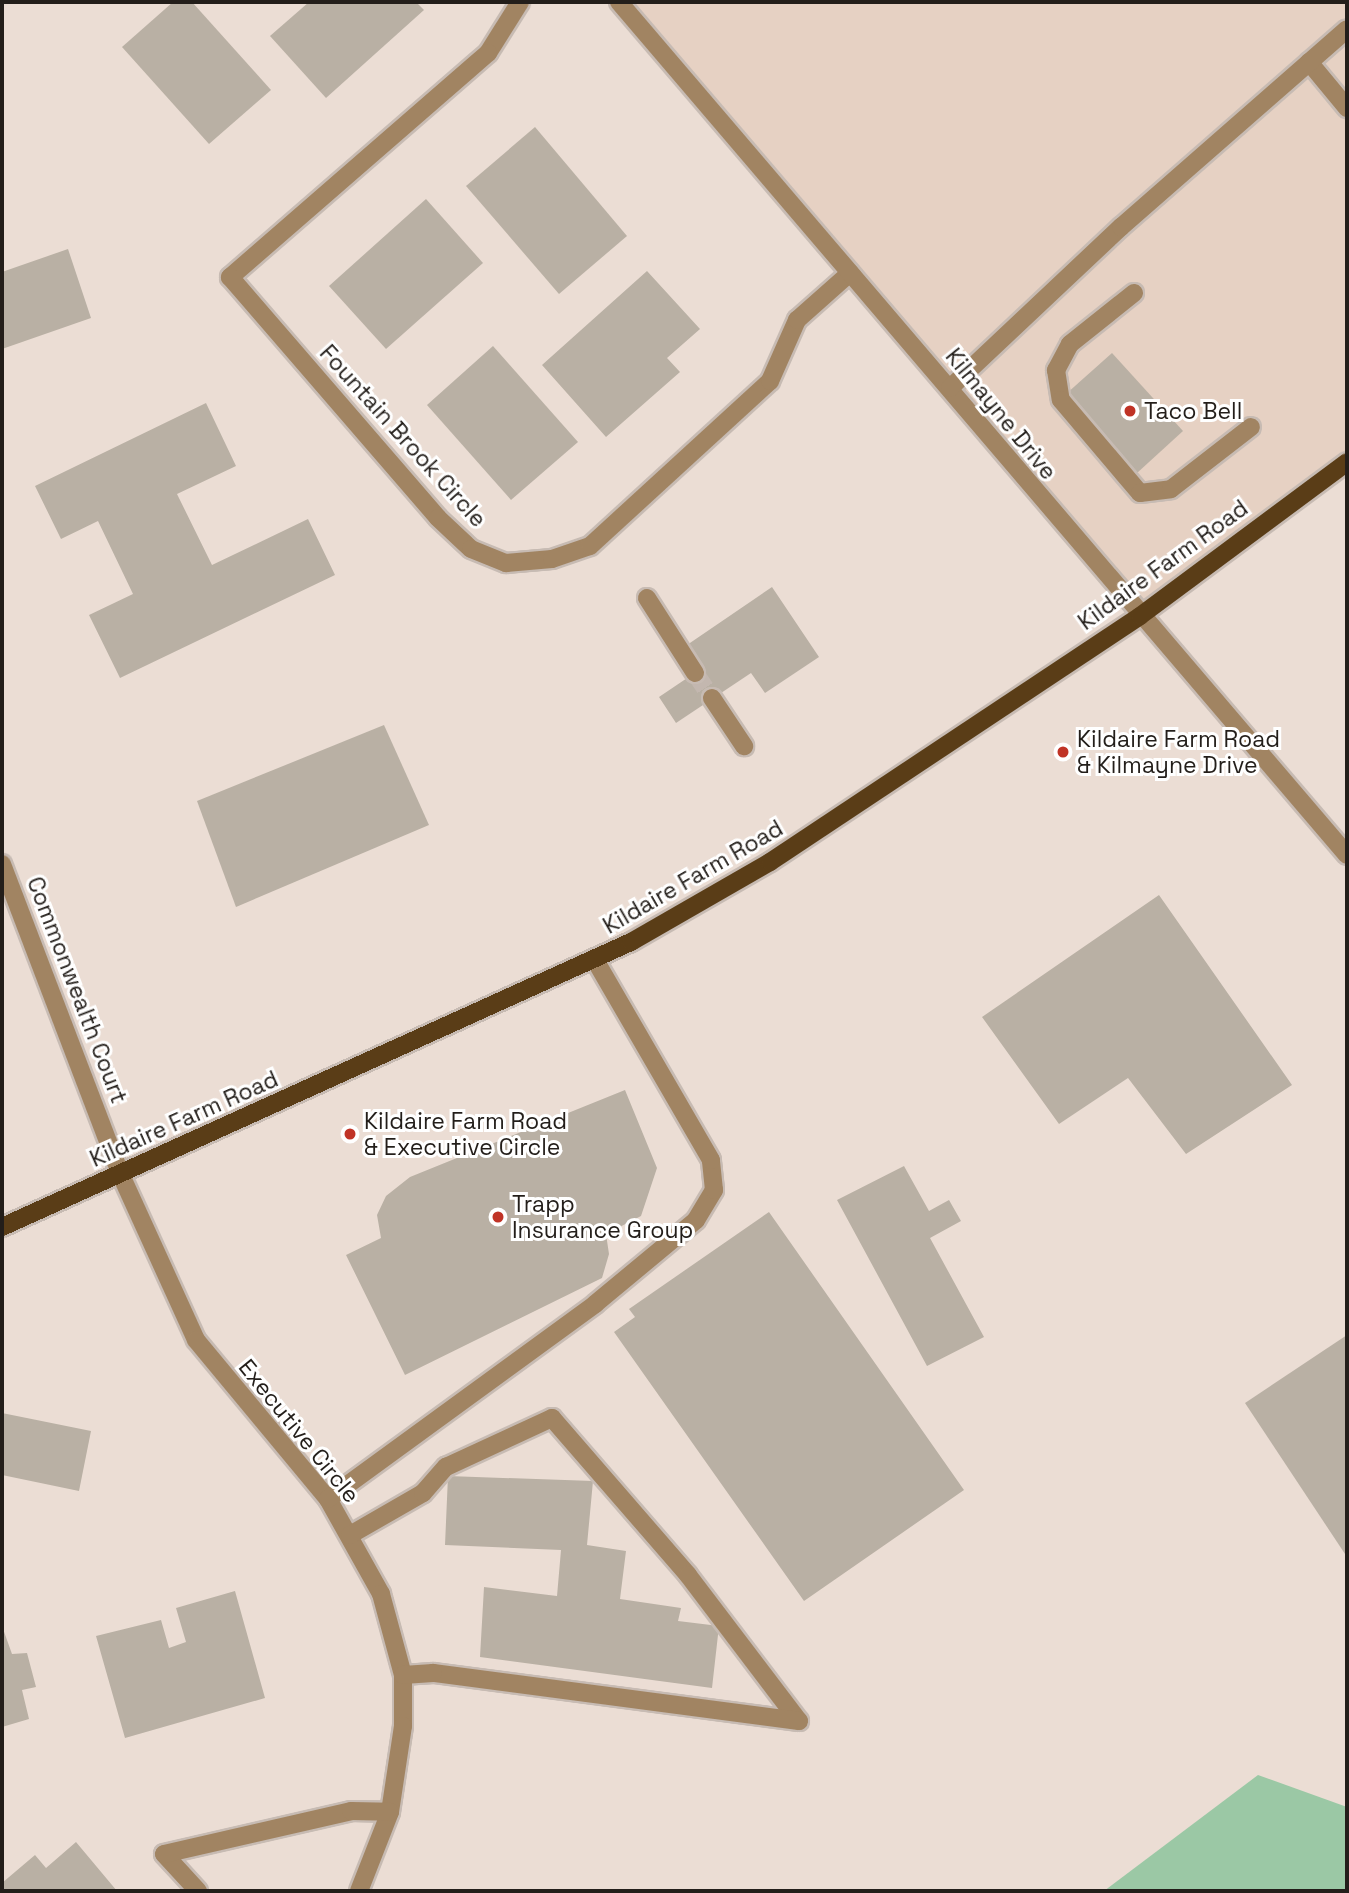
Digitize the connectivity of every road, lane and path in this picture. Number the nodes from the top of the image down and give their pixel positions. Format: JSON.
{"nodes":[{"id":1,"x":520,"y":2,"type":"edge"},
{"id":2,"x":619,"y":2,"type":"edge"},
{"id":3,"x":1347,"y":29,"type":"edge"},
{"id":4,"x":1309,"y":62,"type":"junction"},
{"id":5,"x":1347,"y":108,"type":"edge"},
{"id":6,"x":850,"y":273,"type":"junction"},
{"id":7,"x":1134,"y":293,"type":"dead end"},
{"id":8,"x":950,"y":388,"type":"junction"},
{"id":9,"x":1251,"y":427,"type":"dead end"},
{"id":10,"x":1347,"y":461,"type":"edge"},
{"id":11,"x":647,"y":598,"type":"dead end"},
{"id":12,"x":1140,"y":616,"type":"junction"},
{"id":13,"x":695,"y":673,"type":"tunnel mouth"},
{"id":14,"x":712,"y":698,"type":"tunnel mouth"},
{"id":15,"x":744,"y":746,"type":"dead end"},
{"id":16,"x":1347,"y":855,"type":"edge"},
{"id":17,"x":2,"y":864,"type":"edge"},
{"id":18,"x":596,"y":962,"type":"junction"},
{"id":19,"x":120,"y":1173,"type":"junction"},
{"id":20,"x":2,"y":1227,"type":"edge"},
{"id":21,"x":328,"y":1499,"type":"junction"},
{"id":22,"x":350,"y":1535,"type":"junction"},
{"id":23,"x":402,"y":1675,"type":"junction"},
{"id":24,"x":390,"y":1812,"type":"junction"},
{"id":25,"x":198,"y":1891,"type":"edge"},
{"id":26,"x":359,"y":1891,"type":"edge"}],
"edges":[{"from":1,"to":6,"type":"street","name":"Fountain Brook Circle"},
{"from":2,"to":6,"type":"street","name":"Kilmayne Drive"},
{"from":3,"to":4,"type":"street"},
{"from":4,"to":5,"type":"street"},
{"from":4,"to":8,"type":"street"},
{"from":6,"to":8,"type":"street","name":"Kilmayne Drive"},
{"from":7,"to":9,"type":"street"},
{"from":8,"to":12,"type":"street","name":"Kilmayne Drive"},
{"from":10,"to":12,"type":"main road","name":"Kildaire Farm Road"},
{"from":11,"to":13,"type":"street"},
{"from":12,"to":16,"type":"street","name":"Kilmayne Drive"},
{"from":12,"to":18,"type":"main road","name":"Kildaire Farm Road"},
{"from":14,"to":15,"type":"street"},
{"from":17,"to":19,"type":"street","name":"Commonwealth Court"},
{"from":18,"to":19,"type":"main road","name":"Kildaire Farm Road"},
{"from":18,"to":21,"type":"street"},
{"from":19,"to":20,"type":"main road","name":"Kildaire Farm Road"},
{"from":19,"to":21,"type":"street","name":"Executive Circle"},
{"from":21,"to":22,"type":"street","name":"Executive Circle"},
{"from":22,"to":23,"type":"street","name":"Executive Circle"},
{"from":22,"to":23,"type":"street"},
{"from":23,"to":24,"type":"street","name":"Executive Circle"},
{"from":24,"to":25,"type":"street"},
{"from":24,"to":26,"type":"street","name":"Executive Circle"}]}
